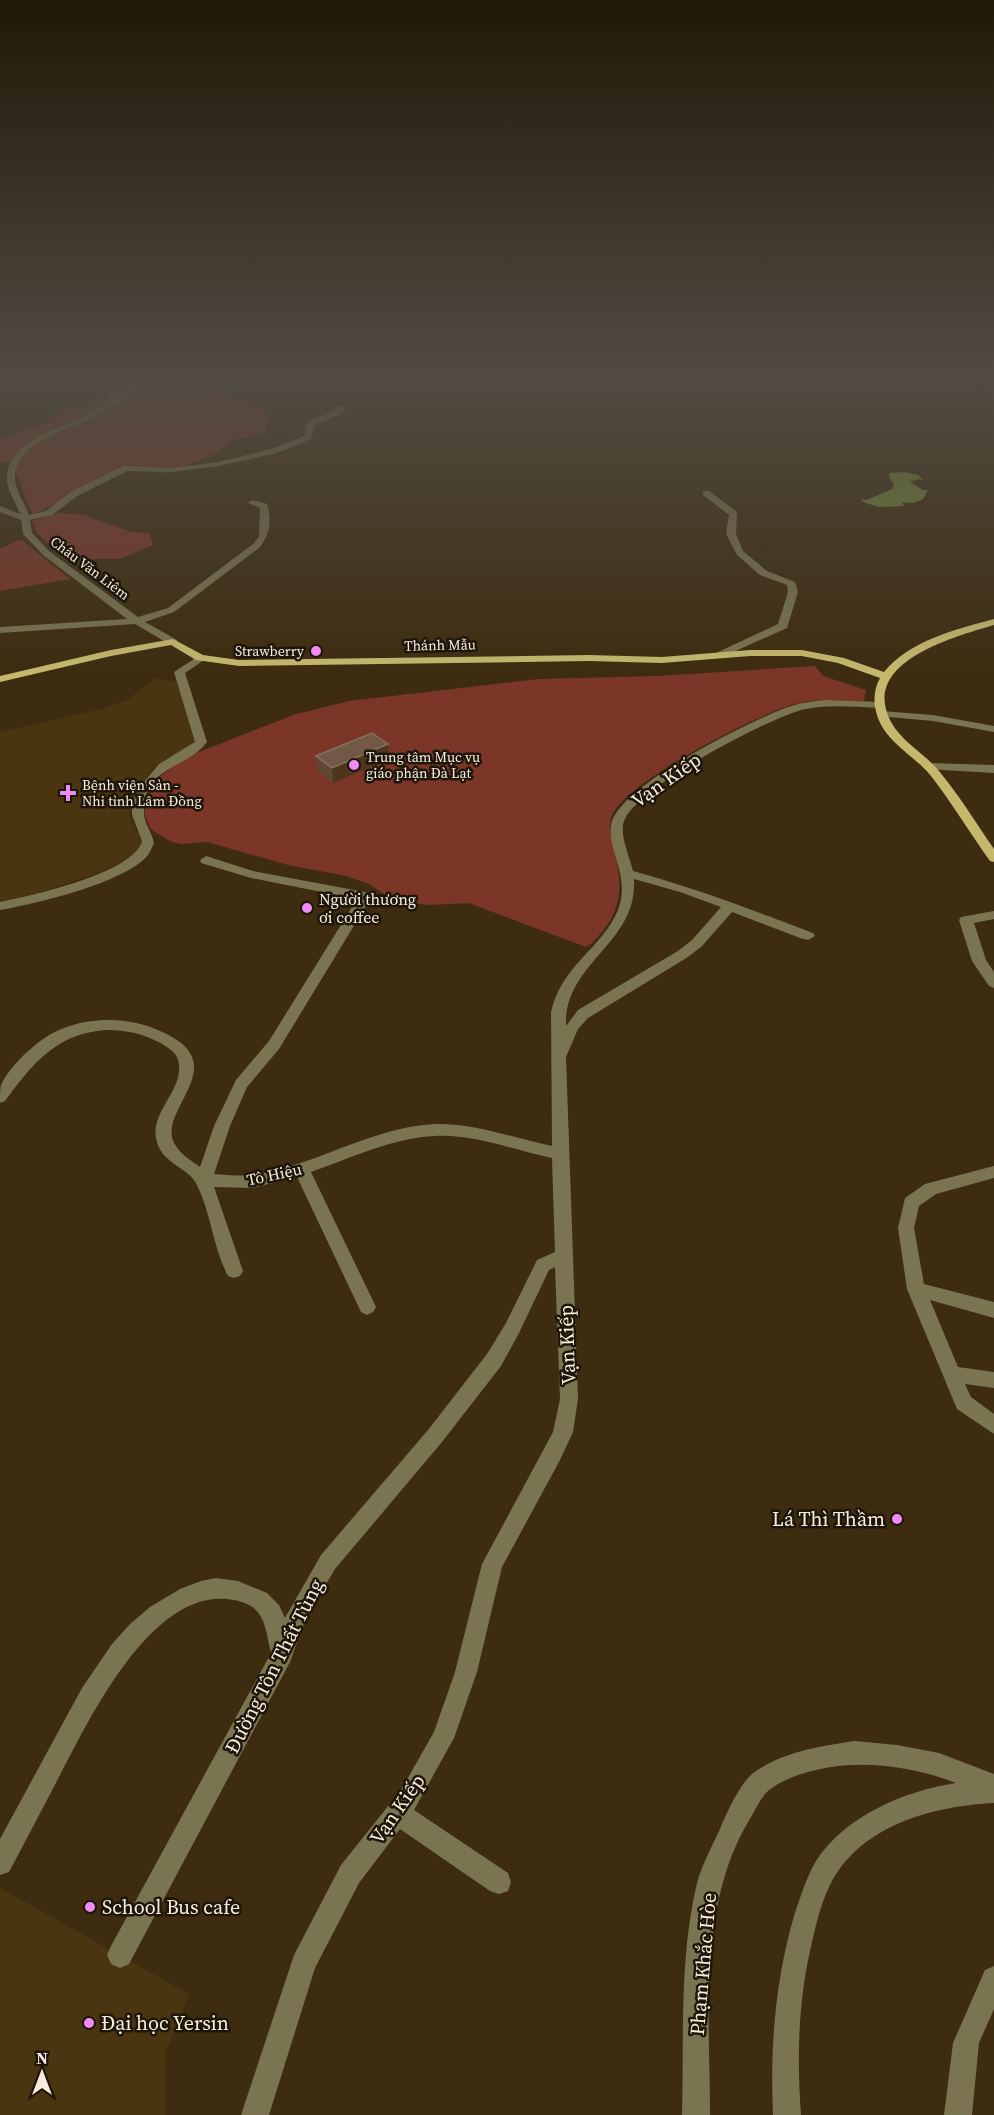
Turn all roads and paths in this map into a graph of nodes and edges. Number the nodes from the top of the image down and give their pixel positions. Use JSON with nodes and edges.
{"nodes":[{"id":1,"x":11,"y":475,"type":"edge"},
{"id":2,"x":113,"y":475,"type":"edge"},
{"id":3,"x":706,"y":493,"type":"dead end"},
{"id":4,"x":252,"y":503,"type":"dead end"},
{"id":5,"x":0,"y":509,"type":"edge"},
{"id":6,"x":25,"y":519,"type":"junction"},
{"id":7,"x":137,"y":621,"type":"junction"},
{"id":8,"x":994,"y":622,"type":"edge"},
{"id":9,"x":0,"y":630,"type":"edge"},
{"id":10,"x":173,"y":642,"type":"junction"},
{"id":11,"x":720,"y":655,"type":"junction"},
{"id":12,"x":200,"y":658,"type":"junction"},
{"id":13,"x":885,"y":676,"type":"junction"},
{"id":14,"x":0,"y":679,"type":"edge"},
{"id":15,"x":881,"y":710,"type":"junction"},
{"id":16,"x":994,"y":729,"type":"edge"},
{"id":17,"x":929,"y":767,"type":"junction"},
{"id":18,"x":994,"y":769,"type":"edge"},
{"id":19,"x":994,"y":858,"type":"edge"},
{"id":20,"x":206,"y":860,"type":"dead end"},
{"id":21,"x":627,"y":873,"type":"junction"},
{"id":22,"x":730,"y":905,"type":"junction"},
{"id":23,"x":0,"y":906,"type":"edge"},
{"id":24,"x":994,"y":915,"type":"edge"},
{"id":25,"x":808,"y":936,"type":"dead end"},
{"id":26,"x":994,"y":983,"type":"edge"},
{"id":27,"x":559,"y":1058,"type":"junction"},
{"id":28,"x":0,"y":1097,"type":"edge"},
{"id":29,"x":560,"y":1154,"type":"junction"},
{"id":30,"x":302,"y":1170,"type":"junction"},
{"id":31,"x":994,"y":1172,"type":"edge"},
{"id":32,"x":204,"y":1180,"type":"junction"},
{"id":33,"x":564,"y":1256,"type":"junction"},
{"id":34,"x":234,"y":1271,"type":"dead end"},
{"id":35,"x":916,"y":1289,"type":"junction"},
{"id":36,"x":367,"y":1307,"type":"dead end"},
{"id":37,"x":994,"y":1310,"type":"edge"},
{"id":38,"x":952,"y":1374,"type":"junction"},
{"id":39,"x":994,"y":1380,"type":"edge"},
{"id":40,"x":994,"y":1425,"type":"edge"},
{"id":41,"x":282,"y":1654,"type":"junction"},
{"id":42,"x":994,"y":1786,"type":"edge"},
{"id":43,"x":994,"y":1791,"type":"edge"},
{"id":44,"x":397,"y":1813,"type":"junction"},
{"id":45,"x":0,"y":1863,"type":"edge"},
{"id":46,"x":499,"y":1882,"type":"dead end"},
{"id":47,"x":120,"y":1955,"type":"dead end"},
{"id":48,"x":994,"y":1979,"type":"edge"},
{"id":49,"x":255,"y":2115,"type":"edge"},
{"id":50,"x":696,"y":2115,"type":"edge"},
{"id":51,"x":787,"y":2115,"type":"edge"},
{"id":52,"x":958,"y":2115,"type":"edge"}],
"edges":[{"from":1,"to":6,"type":"street","name":"Châu Văn Liêm"},
{"from":2,"to":6,"type":"street"},
{"from":3,"to":11,"type":"street"},
{"from":4,"to":7,"type":"street"},
{"from":5,"to":6,"type":"street"},
{"from":6,"to":7,"type":"street","name":"Châu Văn Liêm"},
{"from":7,"to":9,"type":"street"},
{"from":7,"to":10,"type":"street","name":"Châu Văn Liêm"},
{"from":8,"to":13,"type":"main road"},
{"from":10,"to":12,"type":"main road","name":"Thánh Mẫu"},
{"from":10,"to":14,"type":"main road"},
{"from":11,"to":12,"type":"main road","name":"Thánh Mẫu"},
{"from":11,"to":13,"type":"main road","name":"Thánh Mẫu"},
{"from":12,"to":23,"type":"street"},
{"from":13,"to":15,"type":"main road"},
{"from":15,"to":16,"type":"street"},
{"from":15,"to":17,"type":"main road"},
{"from":15,"to":21,"type":"street","name":"Vạn Kiếp"},
{"from":17,"to":18,"type":"street"},
{"from":17,"to":19,"type":"main road"},
{"from":20,"to":32,"type":"street"},
{"from":21,"to":22,"type":"street"},
{"from":21,"to":27,"type":"street","name":"Vạn Kiếp"},
{"from":22,"to":25,"type":"street"},
{"from":22,"to":27,"type":"street"},
{"from":24,"to":26,"type":"street"},
{"from":27,"to":29,"type":"street","name":"Vạn Kiếp"},
{"from":28,"to":32,"type":"street"},
{"from":29,"to":30,"type":"street","name":"Tô Hiệu"},
{"from":29,"to":33,"type":"street","name":"Vạn Kiếp"},
{"from":30,"to":32,"type":"street","name":"Tô Hiệu"},
{"from":30,"to":36,"type":"street"},
{"from":31,"to":35,"type":"street"},
{"from":32,"to":34,"type":"street"},
{"from":33,"to":41,"type":"street","name":"Đường Tôn Thất Tùng"},
{"from":33,"to":44,"type":"street","name":"Vạn Kiếp"},
{"from":35,"to":37,"type":"street"},
{"from":35,"to":38,"type":"street"},
{"from":38,"to":39,"type":"street"},
{"from":38,"to":40,"type":"street"},
{"from":41,"to":45,"type":"street"},
{"from":41,"to":47,"type":"street","name":"Đường Tôn Thất Tùng"},
{"from":42,"to":50,"type":"street","name":"Phạm Khắc Hòe"},
{"from":43,"to":51,"type":"street"},
{"from":44,"to":46,"type":"street"},
{"from":44,"to":49,"type":"street","name":"Vạn Kiếp"},
{"from":48,"to":52,"type":"street"}]}
